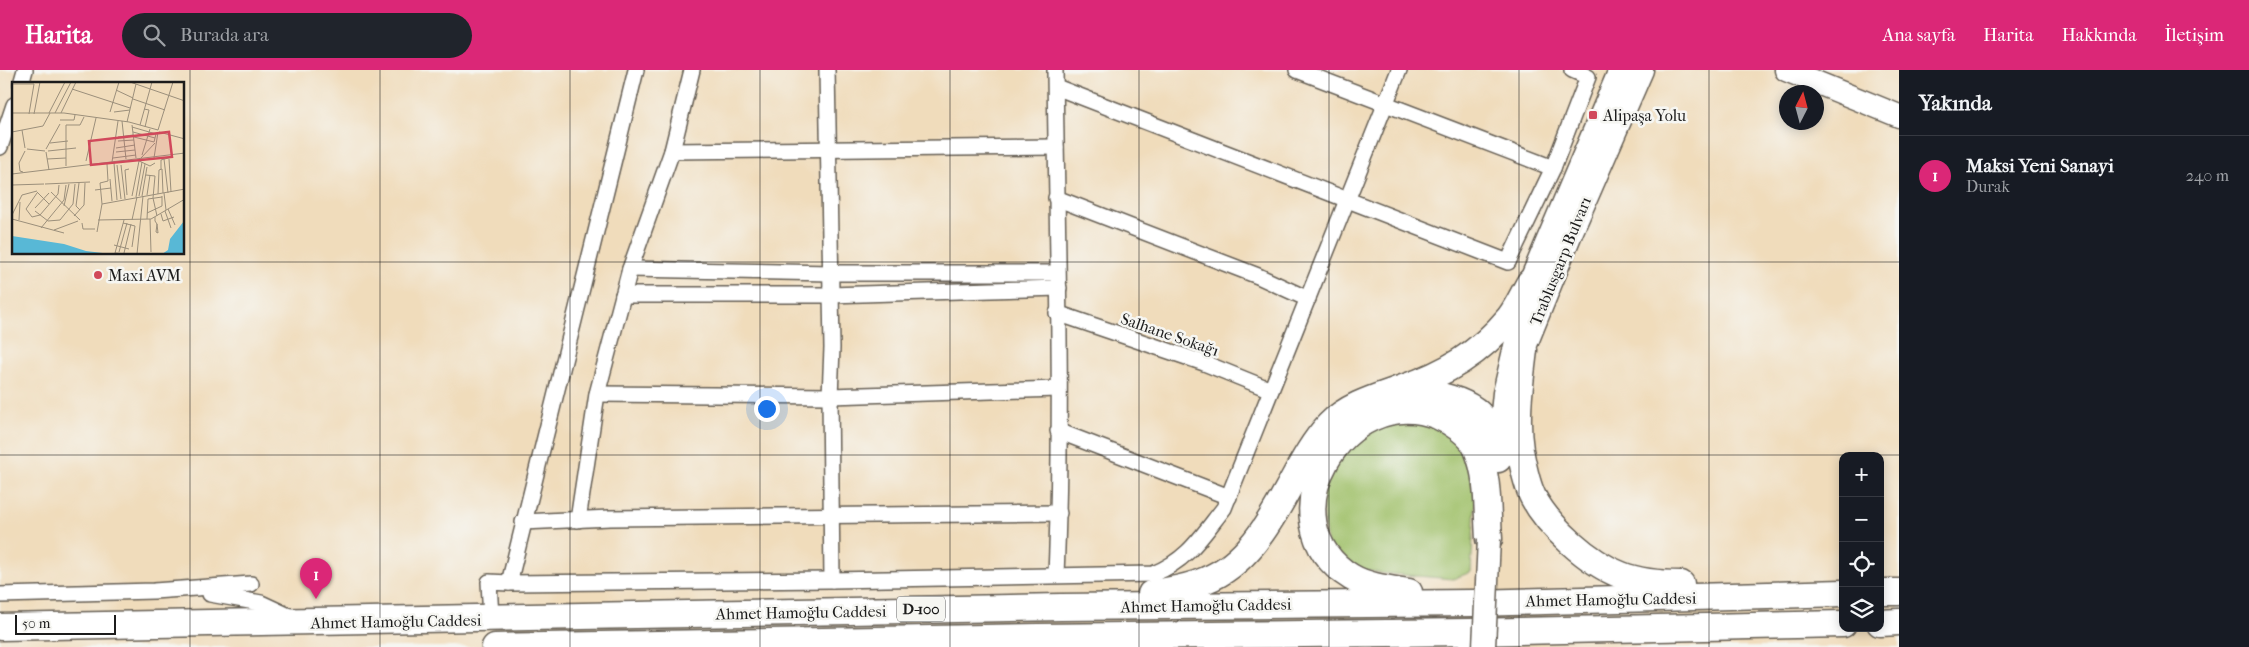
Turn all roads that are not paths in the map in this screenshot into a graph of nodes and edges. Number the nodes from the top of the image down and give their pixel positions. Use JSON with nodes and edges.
{"nodes":[{"id":1,"x":636,"y":70,"type":"edge"},
{"id":2,"x":692,"y":70,"type":"edge"},
{"id":3,"x":827,"y":70,"type":"edge"},
{"id":4,"x":1055,"y":70,"type":"edge"},
{"id":5,"x":1297,"y":70,"type":"edge"},
{"id":6,"x":1399,"y":70,"type":"edge"},
{"id":7,"x":1572,"y":70,"type":"edge"},
{"id":8,"x":1620,"y":70,"type":"edge"},
{"id":9,"x":1642,"y":70,"type":"edge"},
{"id":10,"x":1786,"y":70,"type":"edge"},
{"id":11,"x":1056,"y":87,"type":"junction"},
{"id":12,"x":1385,"y":104,"type":"junction"},
{"id":13,"x":12,"y":111,"type":"edge"},
{"id":14,"x":1899,"y":116,"type":"edge"},
{"id":15,"x":0,"y":146,"type":"edge"},
{"id":16,"x":1056,"y":147,"type":"junction"},
{"id":17,"x":828,"y":150,"type":"junction"},
{"id":18,"x":672,"y":151,"type":"junction"},
{"id":19,"x":1553,"y":168,"type":"junction"},
{"id":20,"x":1056,"y":198,"type":"junction"},
{"id":21,"x":1347,"y":200,"type":"junction"},
{"id":22,"x":630,"y":269,"type":"junction"},
{"id":23,"x":830,"y":273,"type":"junction"},
{"id":24,"x":1058,"y":280,"type":"junction"},
{"id":25,"x":1530,"y":282,"type":"junction"},
{"id":26,"x":623,"y":295,"type":"junction"},
{"id":27,"x":830,"y":295,"type":"junction"},
{"id":28,"x":1308,"y":299,"type":"junction"},
{"id":29,"x":1057,"y":313,"type":"junction"},
{"id":30,"x":1524,"y":350,"type":"junction"},
{"id":31,"x":1058,"y":389,"type":"junction"},
{"id":32,"x":1271,"y":390,"type":"junction"},
{"id":33,"x":597,"y":394,"type":"junction"},
{"id":34,"x":830,"y":396,"type":"junction"},
{"id":35,"x":1377,"y":397,"type":"junction"},
{"id":36,"x":1058,"y":431,"type":"junction"},
{"id":37,"x":1498,"y":459,"type":"junction"},
{"id":38,"x":1229,"y":497,"type":"junction"},
{"id":39,"x":1059,"y":512,"type":"junction"},
{"id":40,"x":830,"y":516,"type":"junction"},
{"id":41,"x":578,"y":520,"type":"junction"},
{"id":42,"x":523,"y":522,"type":"junction"},
{"id":43,"x":1490,"y":539,"type":"junction"},
{"id":44,"x":1056,"y":575,"type":"junction"},
{"id":45,"x":832,"y":580,"type":"junction"},
{"id":46,"x":509,"y":583,"type":"junction"},
{"id":47,"x":251,"y":584,"type":"dead end"},
{"id":48,"x":154,"y":591,"type":"junction"},
{"id":49,"x":1884,"y":592,"type":"edge"},
{"id":50,"x":1899,"y":592,"type":"edge"},
{"id":51,"x":1839,"y":593,"type":"edge"},
{"id":52,"x":1809,"y":594,"type":"junction"},
{"id":53,"x":0,"y":595,"type":"edge"},
{"id":54,"x":1472,"y":603,"type":"junction"},
{"id":55,"x":1061,"y":606,"type":"junction"},
{"id":56,"x":491,"y":618,"type":"junction"},
{"id":57,"x":1884,"y":622,"type":"edge"},
{"id":58,"x":1899,"y":622,"type":"edge"},
{"id":59,"x":304,"y":623,"type":"junction"},
{"id":60,"x":1839,"y":624,"type":"edge"},
{"id":61,"x":1812,"y":625,"type":"junction"},
{"id":62,"x":0,"y":627,"type":"edge"},
{"id":63,"x":1038,"y":637,"type":"junction"},
{"id":64,"x":1476,"y":640,"type":"edge"},
{"id":65,"x":810,"y":644,"type":"edge"},
{"id":66,"x":736,"y":645,"type":"edge"},
{"id":67,"x":495,"y":647,"type":"edge"},
{"id":68,"x":510,"y":647,"type":"edge"},
{"id":69,"x":1142,"y":647,"type":"edge"},
{"id":70,"x":1335,"y":647,"type":"edge"},
{"id":71,"x":1654,"y":647,"type":"edge"}],
"edges":[{"from":1,"to":42,"type":"street"},
{"from":2,"to":18,"type":"street"},
{"from":3,"to":17,"type":"street"},
{"from":4,"to":11,"type":"street"},
{"from":5,"to":12,"type":"street"},
{"from":6,"to":12,"type":"street"},
{"from":7,"to":19,"type":"street"},
{"from":8,"to":25,"type":"main road","name":"Trablusgarp Bulvarı"},
{"from":9,"to":30,"type":"main road","name":"Trablusgarp Bulvarı"},
{"from":10,"to":14,"type":"main road"},
{"from":11,"to":16,"type":"street"},
{"from":11,"to":21,"type":"street"},
{"from":12,"to":19,"type":"street"},
{"from":12,"to":21,"type":"street"},
{"from":13,"to":15,"type":"street"},
{"from":16,"to":17,"type":"street"},
{"from":16,"to":20,"type":"street"},
{"from":17,"to":18,"type":"street"},
{"from":17,"to":23,"type":"street"},
{"from":18,"to":22,"type":"street"},
{"from":19,"to":21,"type":"street"},
{"from":20,"to":24,"type":"street"},
{"from":20,"to":28,"type":"street"},
{"from":21,"to":28,"type":"street"},
{"from":22,"to":23,"type":"street"},
{"from":22,"to":26,"type":"street"},
{"from":23,"to":24,"type":"street"},
{"from":23,"to":27,"type":"street"},
{"from":24,"to":27,"type":"street"},
{"from":24,"to":29,"type":"street"},
{"from":25,"to":35,"type":"highway"},
{"from":25,"to":37,"type":"main road","name":"Trablusgarp Bulvarı"},
{"from":26,"to":27,"type":"street"},
{"from":26,"to":33,"type":"street"},
{"from":27,"to":34,"type":"street"},
{"from":28,"to":32,"type":"street"},
{"from":29,"to":31,"type":"street"},
{"from":29,"to":32,"type":"street","name":"Salhane Sokağı"},
{"from":30,"to":37,"type":"main road","name":"Trablusgarp Bulvarı"},
{"from":30,"to":52,"type":"highway"},
{"from":31,"to":34,"type":"street"},
{"from":31,"to":36,"type":"street"},
{"from":32,"to":38,"type":"street"},
{"from":33,"to":34,"type":"street"},
{"from":33,"to":41,"type":"street"},
{"from":34,"to":40,"type":"street"},
{"from":35,"to":37,"type":"highway"},
{"from":35,"to":55,"type":"highway"},
{"from":36,"to":38,"type":"street"},
{"from":36,"to":39,"type":"street"},
{"from":37,"to":43,"type":"main road","name":"Trablusgarp Bulvarı"},
{"from":38,"to":44,"type":"street"},
{"from":39,"to":40,"type":"street"},
{"from":39,"to":44,"type":"street"},
{"from":40,"to":41,"type":"street"},
{"from":40,"to":45,"type":"street"},
{"from":41,"to":42,"type":"street"},
{"from":42,"to":46,"type":"street"},
{"from":43,"to":54,"type":"highway"},
{"from":43,"to":64,"type":"main road","name":"Trablusgarp Bulvarı","bridge":true},
{"from":44,"to":45,"type":"street"},
{"from":45,"to":46,"type":"street"},
{"from":46,"to":56,"type":"street"},
{"from":47,"to":48,"type":"street"},
{"from":48,"to":53,"type":"street"},
{"from":48,"to":59,"type":"street"},
{"from":49,"to":50,"type":"highway"},
{"from":51,"to":52,"type":"highway","name":"Ahmet Hamoğlu Caddesi","number":"D-100"},
{"from":52,"to":54,"type":"highway","name":"Ahmet Hamoğlu Caddesi","number":"D-100"},
{"from":54,"to":55,"type":"highway","name":"Ahmet Hamoğlu Caddesi","number":"D-100"},
{"from":55,"to":56,"type":"highway","name":"Ahmet Hamoğlu Caddesi","number":"D-100"},
{"from":56,"to":59,"type":"highway","name":"Ahmet Hamoğlu Caddesi","number":"D-100"},
{"from":57,"to":58,"type":"highway"},
{"from":59,"to":62,"type":"highway","name":"Ahmet Hamoğlu Caddesi","number":"D-100"},
{"from":60,"to":61,"type":"highway","name":"Ahmet Hamoğlu Caddesi","number":"D-100"},
{"from":61,"to":64,"type":"highway","name":"Ahmet Hamoğlu Caddesi","number":"D-100"},
{"from":61,"to":71,"type":"highway"},
{"from":63,"to":64,"type":"highway","name":"Ahmet Hamoğlu Caddesi","number":"D-100"},
{"from":63,"to":65,"type":"highway","name":"Ahmet Hamoğlu Caddesi","number":"D-100"},
{"from":63,"to":69,"type":"highway"},
{"from":64,"to":70,"type":"highway"},
{"from":65,"to":66,"type":"highway","name":"Ahmet Hamoğlu Caddesi","number":"D-100"},
{"from":66,"to":68,"type":"highway","name":"Ahmet Hamoğlu Caddesi","number":"D-100"},
{"from":67,"to":68,"type":"highway","name":"Ahmet Hamoğlu Caddesi","number":"D-100"}]}
